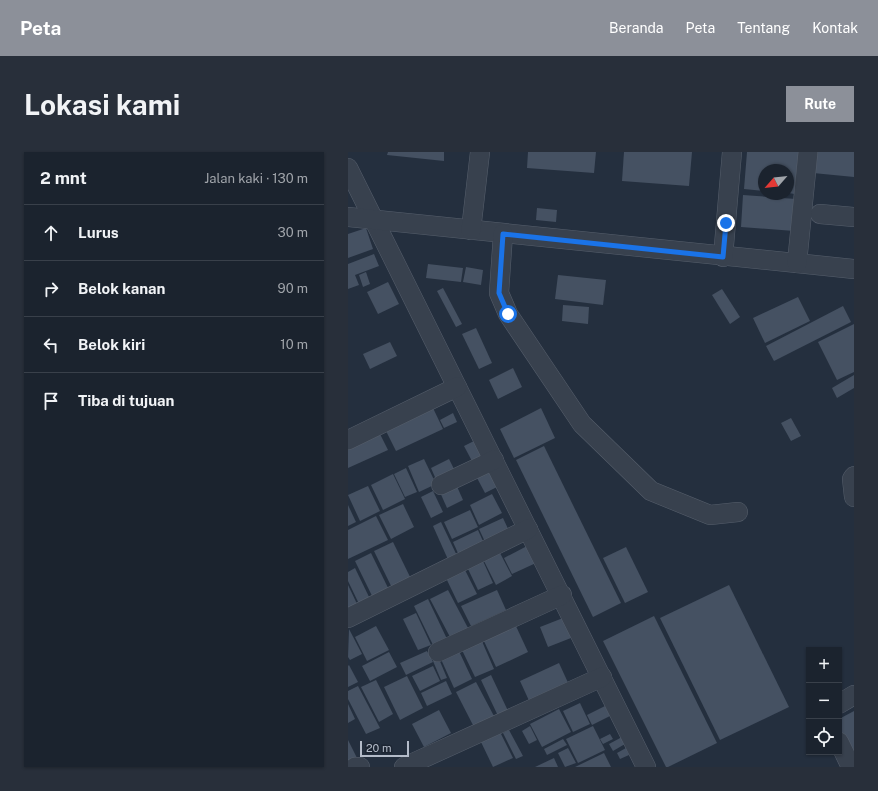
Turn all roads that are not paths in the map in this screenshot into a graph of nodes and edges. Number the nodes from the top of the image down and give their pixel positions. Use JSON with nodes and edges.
{"nodes":[{"id":1,"x":480,"y":152,"type":"edge"},
{"id":2,"x":732,"y":152,"type":"edge"},
{"id":3,"x":808,"y":152,"type":"edge"},
{"id":4,"x":348,"y":168,"type":"edge"},
{"id":5,"x":820,"y":214,"type":"dead end"},
{"id":6,"x":348,"y":217,"type":"edge"},
{"id":7,"x":854,"y":217,"type":"edge"},
{"id":8,"x":389,"y":221,"type":"junction"},
{"id":9,"x":471,"y":230,"type":"junction"},
{"id":10,"x":503,"y":234,"type":"junction"},
{"id":11,"x":723,"y":257,"type":"junction"},
{"id":12,"x":797,"y":263,"type":"junction"},
{"id":13,"x":854,"y":268,"type":"edge"},
{"id":14,"x":457,"y":387,"type":"junction"},
{"id":15,"x":348,"y":440,"type":"edge"},
{"id":16,"x":494,"y":460,"type":"junction"},
{"id":17,"x":854,"y":476,"type":"edge"},
{"id":18,"x":441,"y":485,"type":"dead end"},
{"id":19,"x":854,"y":497,"type":"edge"},
{"id":20,"x":738,"y":512,"type":"dead end"},
{"id":21,"x":528,"y":529,"type":"junction"},
{"id":22,"x":562,"y":595,"type":"junction"},
{"id":23,"x":348,"y":618,"type":"edge"},
{"id":24,"x":438,"y":652,"type":"dead end"},
{"id":25,"x":602,"y":677,"type":"junction"},
{"id":26,"x":854,"y":695,"type":"edge"},
{"id":27,"x":842,"y":702,"type":"edge"},
{"id":28,"x":842,"y":748,"type":"edge"},
{"id":29,"x":355,"y":767,"type":"edge"},
{"id":30,"x":360,"y":767,"type":"edge"},
{"id":31,"x":404,"y":767,"type":"edge"},
{"id":32,"x":646,"y":767,"type":"edge"},
{"id":33,"x":851,"y":767,"type":"edge"}],
"edges":[{"from":1,"to":9,"type":"street"},
{"from":2,"to":11,"type":"street"},
{"from":3,"to":12,"type":"street"},
{"from":4,"to":8,"type":"street"},
{"from":5,"to":7,"type":"street"},
{"from":6,"to":8,"type":"street"},
{"from":8,"to":9,"type":"street"},
{"from":8,"to":14,"type":"street"},
{"from":9,"to":10,"type":"street"},
{"from":10,"to":11,"type":"street"},
{"from":10,"to":20,"type":"street"},
{"from":11,"to":12,"type":"street"},
{"from":12,"to":13,"type":"street"},
{"from":14,"to":15,"type":"street"},
{"from":14,"to":16,"type":"street"},
{"from":16,"to":18,"type":"street"},
{"from":16,"to":21,"type":"street"},
{"from":17,"to":19,"type":"street"},
{"from":21,"to":22,"type":"street"},
{"from":21,"to":23,"type":"street"},
{"from":22,"to":24,"type":"street"},
{"from":22,"to":25,"type":"street"},
{"from":25,"to":31,"type":"street"},
{"from":25,"to":32,"type":"street"},
{"from":26,"to":27,"type":"street"},
{"from":28,"to":33,"type":"street"},
{"from":29,"to":30,"type":"street"}]}
